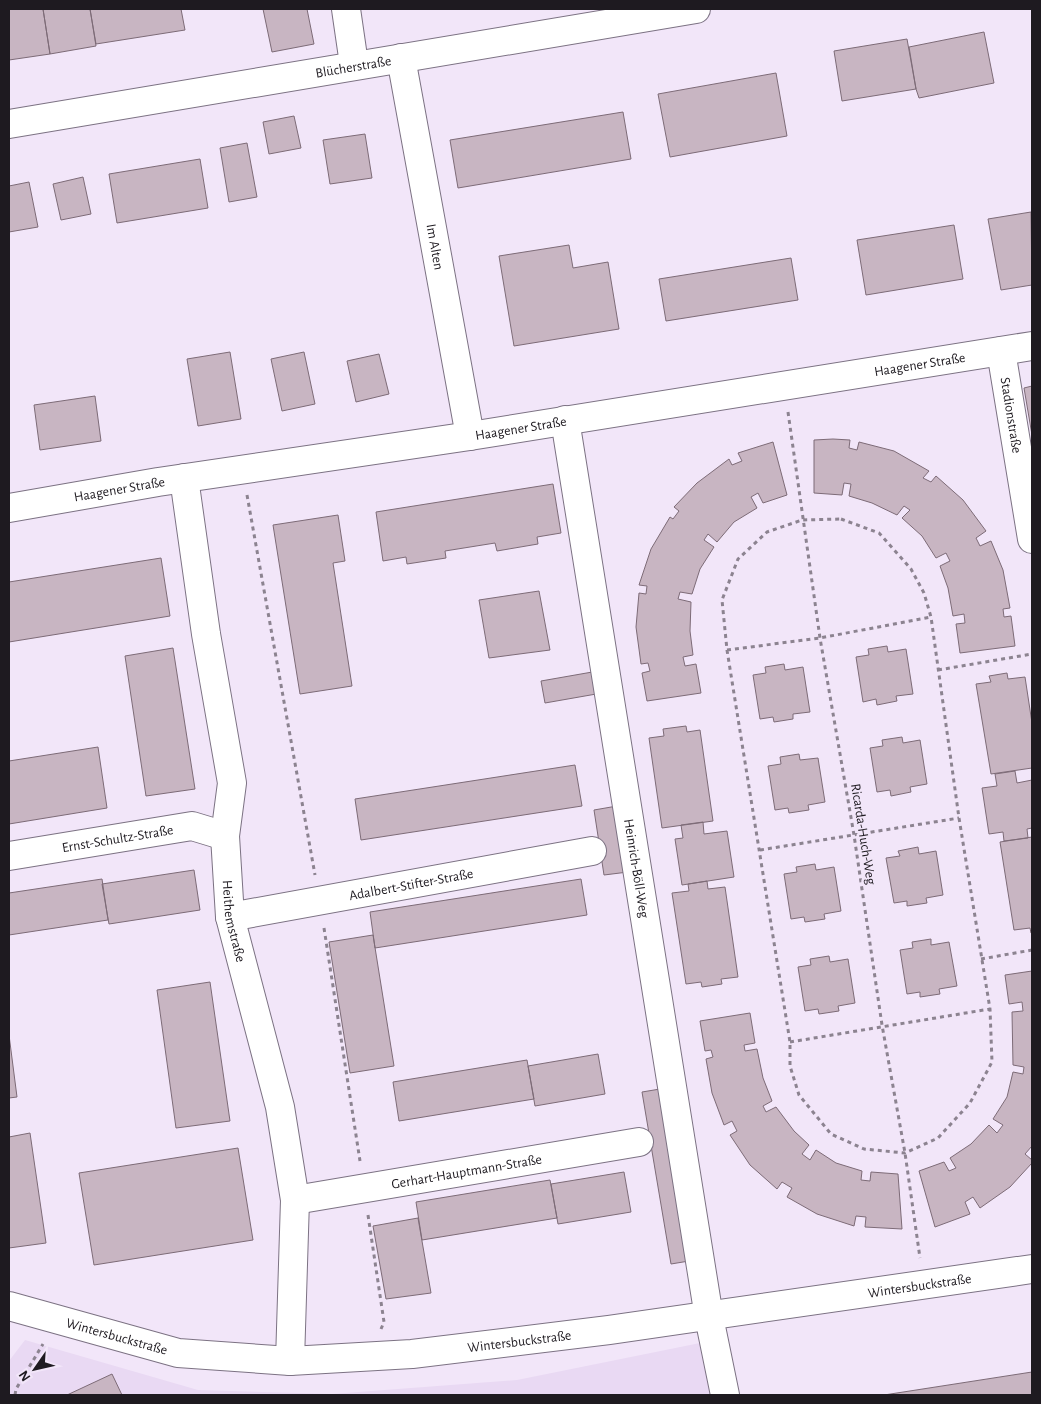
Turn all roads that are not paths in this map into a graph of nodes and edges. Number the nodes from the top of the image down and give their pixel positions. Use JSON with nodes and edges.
{"nodes":[{"id":1,"x":346,"y":9,"type":"edge"},
{"id":2,"x":696,"y":9,"type":"edge"},
{"id":3,"x":401,"y":58,"type":"junction"},
{"id":4,"x":354,"y":64,"type":"junction"},
{"id":5,"x":9,"y":124,"type":"edge"},
{"id":6,"x":1032,"y":346,"type":"edge"},
{"id":7,"x":1000,"y":351,"type":"junction"},
{"id":8,"x":565,"y":420,"type":"junction"},
{"id":9,"x":470,"y":436,"type":"junction"},
{"id":10,"x":184,"y":478,"type":"junction"},
{"id":11,"x":9,"y":508,"type":"edge"},
{"id":12,"x":1032,"y":539,"type":"edge"},
{"id":13,"x":224,"y":836,"type":"junction"},
{"id":14,"x":592,"y":851,"type":"dead end"},
{"id":15,"x":9,"y":856,"type":"edge"},
{"id":16,"x":230,"y":917,"type":"junction"},
{"id":17,"x":639,"y":1142,"type":"dead end"},
{"id":18,"x":295,"y":1200,"type":"junction"},
{"id":19,"x":1032,"y":1269,"type":"edge"},
{"id":20,"x":9,"y":1306,"type":"edge"},
{"id":21,"x":709,"y":1317,"type":"junction"},
{"id":22,"x":290,"y":1361,"type":"junction"},
{"id":23,"x":725,"y":1395,"type":"edge"}],
"edges":[{"from":1,"to":4,"type":"street"},
{"from":2,"to":3,"type":"street","name":"Blücherstraße"},
{"from":3,"to":4,"type":"street","name":"Blücherstraße"},
{"from":3,"to":9,"type":"street","name":"Im Alten"},
{"from":4,"to":5,"type":"street","name":"Blücherstraße"},
{"from":6,"to":7,"type":"street","name":"Haagener Straße"},
{"from":7,"to":8,"type":"street","name":"Haagener Straße"},
{"from":7,"to":12,"type":"street","name":"Stadionstraße"},
{"from":8,"to":9,"type":"street","name":"Haagener Straße"},
{"from":8,"to":21,"type":"street","name":"Heinrich-Böll-Weg"},
{"from":9,"to":10,"type":"street","name":"Haagener Straße"},
{"from":10,"to":11,"type":"street","name":"Haagener Straße"},
{"from":10,"to":13,"type":"street","name":"Heithemstraße"},
{"from":13,"to":15,"type":"street","name":"Ernst-Schultz-Straße"},
{"from":13,"to":16,"type":"street","name":"Heithemstraße"},
{"from":14,"to":16,"type":"street","name":"Adalbert-Stifter-Straße"},
{"from":16,"to":18,"type":"street","name":"Heithemstraße"},
{"from":17,"to":18,"type":"street","name":"Gerhart-Hauptmann-Straße"},
{"from":18,"to":22,"type":"street","name":"Heithemstraße"},
{"from":19,"to":21,"type":"street","name":"Wintersbuckstraße"},
{"from":20,"to":22,"type":"street","name":"Wintersbuckstraße"},
{"from":21,"to":22,"type":"street","name":"Wintersbuckstraße"},
{"from":21,"to":23,"type":"street","name":"Heinrich-Böll-Weg"}]}
